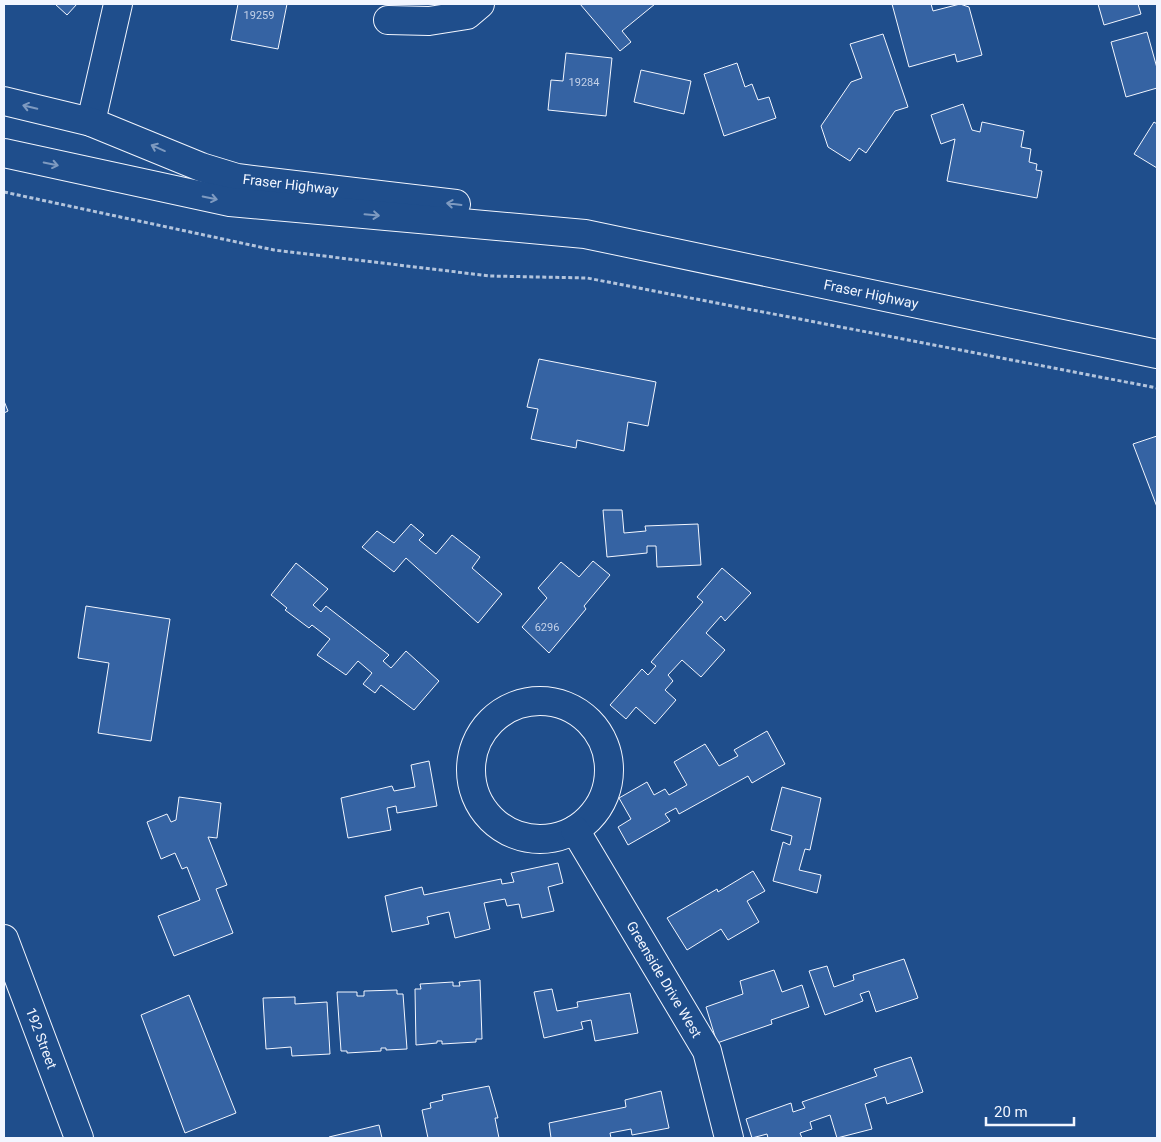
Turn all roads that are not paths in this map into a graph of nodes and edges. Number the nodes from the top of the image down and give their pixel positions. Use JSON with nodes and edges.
{"nodes":[{"id":1,"x":118,"y":4,"type":"edge"},
{"id":2,"x":480,"y":4,"type":"edge"},
{"id":3,"x":388,"y":20,"type":"dead end"},
{"id":4,"x":4,"y":101,"type":"edge"},
{"id":5,"x":91,"y":122,"type":"junction"},
{"id":6,"x":4,"y":153,"type":"edge"},
{"id":7,"x":585,"y":234,"type":"junction"},
{"id":8,"x":1157,"y":354,"type":"edge"},
{"id":9,"x":575,"y":830,"type":"junction"},
{"id":10,"x":4,"y":939,"type":"edge"},
{"id":11,"x":79,"y":1138,"type":"edge"},
{"id":12,"x":729,"y":1138,"type":"edge"}],
"edges":[{"from":1,"to":5,"type":"main road"},
{"from":2,"to":3,"type":"main road"},
{"from":5,"to":4,"type":"main road","name":"Fraser Highway","one_way":true},
{"from":7,"to":5,"type":"main road","name":"Fraser Highway","one_way":true},
{"from":6,"to":7,"type":"main road","name":"Fraser Highway","one_way":true},
{"from":7,"to":8,"type":"main road","name":"Fraser Highway"},
{"from":9,"to":9,"type":"main road"},
{"from":9,"to":12,"type":"main road","name":"Greenside Drive West"},
{"from":10,"to":11,"type":"main road","name":"192 Street"}]}
